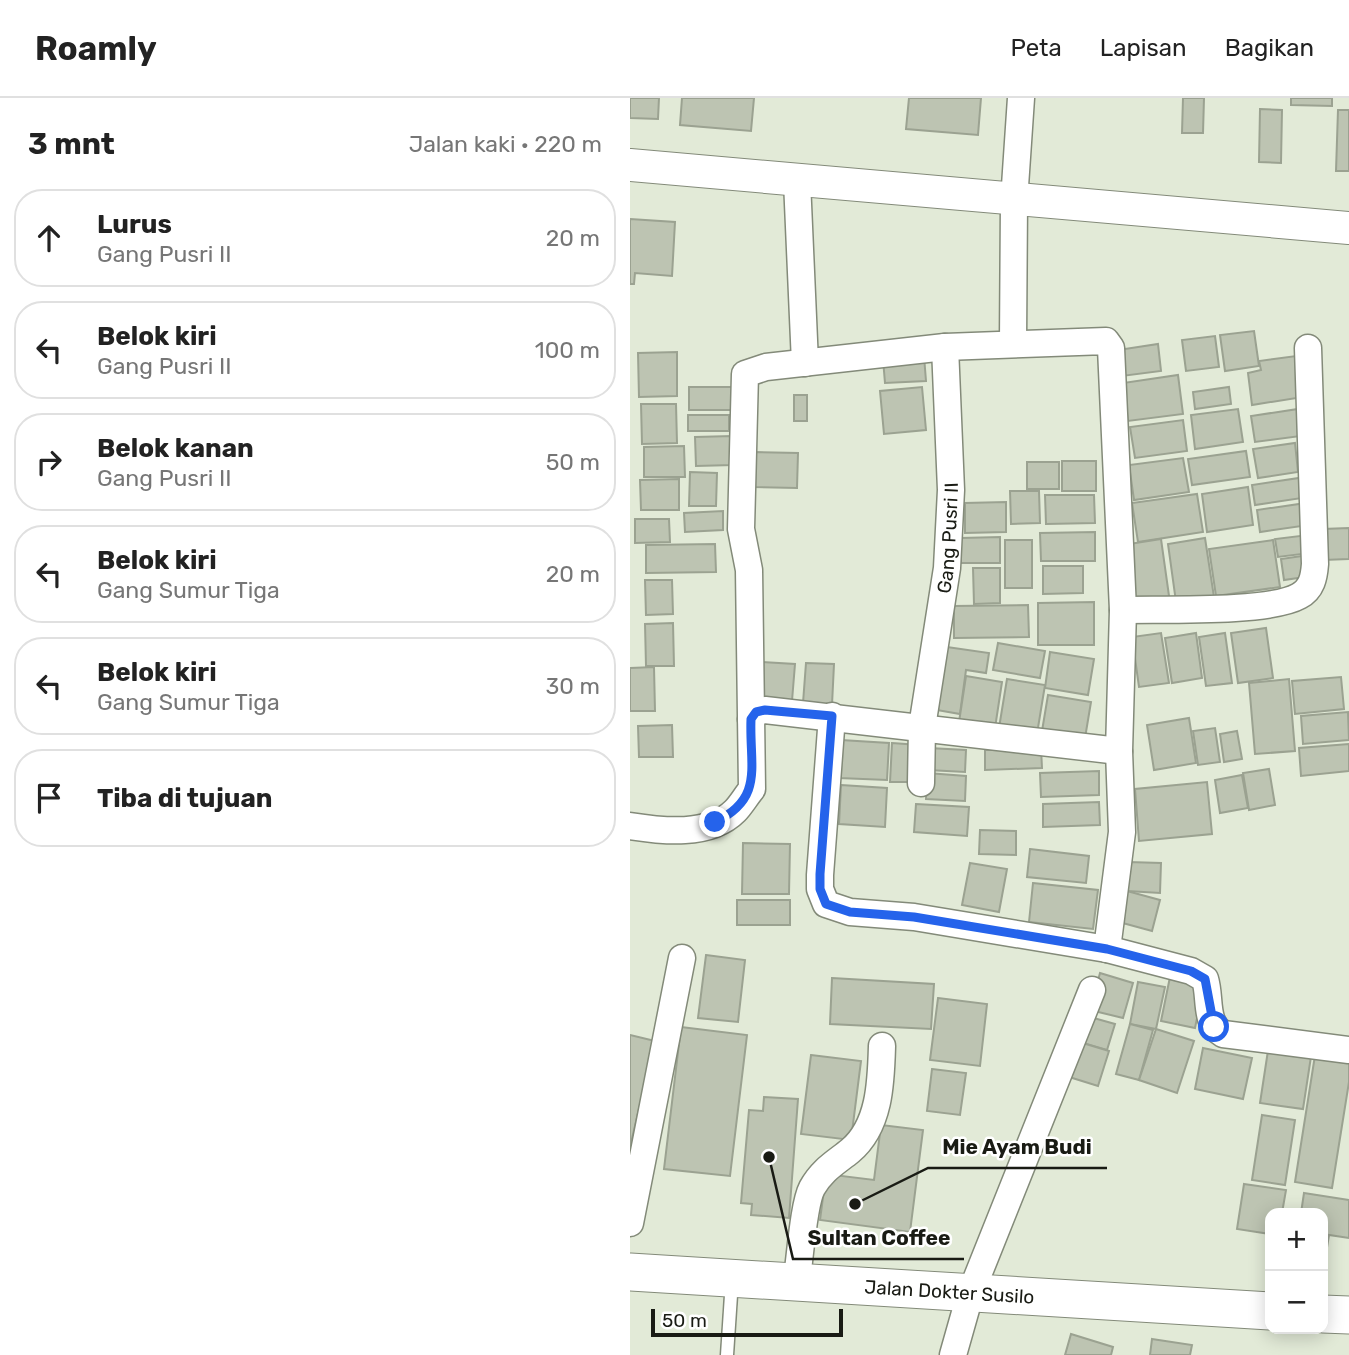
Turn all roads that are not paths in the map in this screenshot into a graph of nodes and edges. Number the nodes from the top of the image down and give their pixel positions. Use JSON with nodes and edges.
{"nodes":[{"id":1,"x":1021,"y":98,"type":"edge"},
{"id":2,"x":630,"y":165,"type":"edge"},
{"id":3,"x":797,"y":181,"type":"junction"},
{"id":4,"x":1014,"y":201,"type":"junction"},
{"id":5,"x":1349,"y":228,"type":"edge"},
{"id":6,"x":1013,"y":342,"type":"junction"},
{"id":7,"x":945,"y":347,"type":"junction"},
{"id":8,"x":1308,"y":348,"type":"dead end"},
{"id":9,"x":805,"y":363,"type":"junction"},
{"id":10,"x":1123,"y":610,"type":"junction"},
{"id":11,"x":832,"y":716,"type":"junction"},
{"id":12,"x":751,"y":719,"type":"junction"},
{"id":13,"x":922,"y":727,"type":"junction"},
{"id":14,"x":1119,"y":751,"type":"junction"},
{"id":15,"x":921,"y":783,"type":"dead end"},
{"id":16,"x":630,"y":826,"type":"edge"},
{"id":17,"x":1107,"y":949,"type":"junction"},
{"id":18,"x":682,"y":958,"type":"dead end"},
{"id":19,"x":1092,"y":990,"type":"dead end"},
{"id":20,"x":882,"y":1046,"type":"dead end"},
{"id":21,"x":1349,"y":1050,"type":"edge"},
{"id":22,"x":630,"y":1223,"type":"edge"},
{"id":23,"x":630,"y":1272,"type":"edge"},
{"id":24,"x":732,"y":1280,"type":"junction"},
{"id":25,"x":796,"y":1284,"type":"junction"},
{"id":26,"x":970,"y":1295,"type":"junction"},
{"id":27,"x":1265,"y":1311,"type":"edge"},
{"id":28,"x":1328,"y":1314,"type":"edge"},
{"id":29,"x":1349,"y":1315,"type":"edge"},
{"id":30,"x":727,"y":1355,"type":"edge"},
{"id":31,"x":953,"y":1355,"type":"edge"}],
"edges":[{"from":1,"to":4,"type":"street"},
{"from":2,"to":3,"type":"street"},
{"from":3,"to":4,"type":"street"},
{"from":3,"to":9,"type":"street"},
{"from":4,"to":5,"type":"street"},
{"from":4,"to":6,"type":"street"},
{"from":6,"to":7,"type":"street"},
{"from":6,"to":10,"type":"street"},
{"from":7,"to":9,"type":"street"},
{"from":7,"to":13,"type":"street","name":"Gang Pusri II"},
{"from":8,"to":10,"type":"street"},
{"from":9,"to":12,"type":"street"},
{"from":10,"to":14,"type":"street"},
{"from":11,"to":12,"type":"street"},
{"from":11,"to":13,"type":"street"},
{"from":11,"to":17,"type":"street"},
{"from":12,"to":16,"type":"street"},
{"from":13,"to":14,"type":"street"},
{"from":13,"to":15,"type":"street","name":"Gang Pusri II"},
{"from":14,"to":17,"type":"street"},
{"from":17,"to":21,"type":"street"},
{"from":18,"to":22,"type":"street"},
{"from":19,"to":26,"type":"street"},
{"from":20,"to":25,"type":"street"},
{"from":23,"to":24,"type":"main road","name":"Jalan Dokter Susilo"},
{"from":24,"to":25,"type":"main road","name":"Jalan Dokter Susilo"},
{"from":24,"to":30,"type":"lane"},
{"from":25,"to":26,"type":"main road","name":"Jalan Dokter Susilo"},
{"from":26,"to":27,"type":"main road","name":"Jalan Dokter Susilo"},
{"from":26,"to":31,"type":"street"},
{"from":28,"to":29,"type":"main road"}]}
